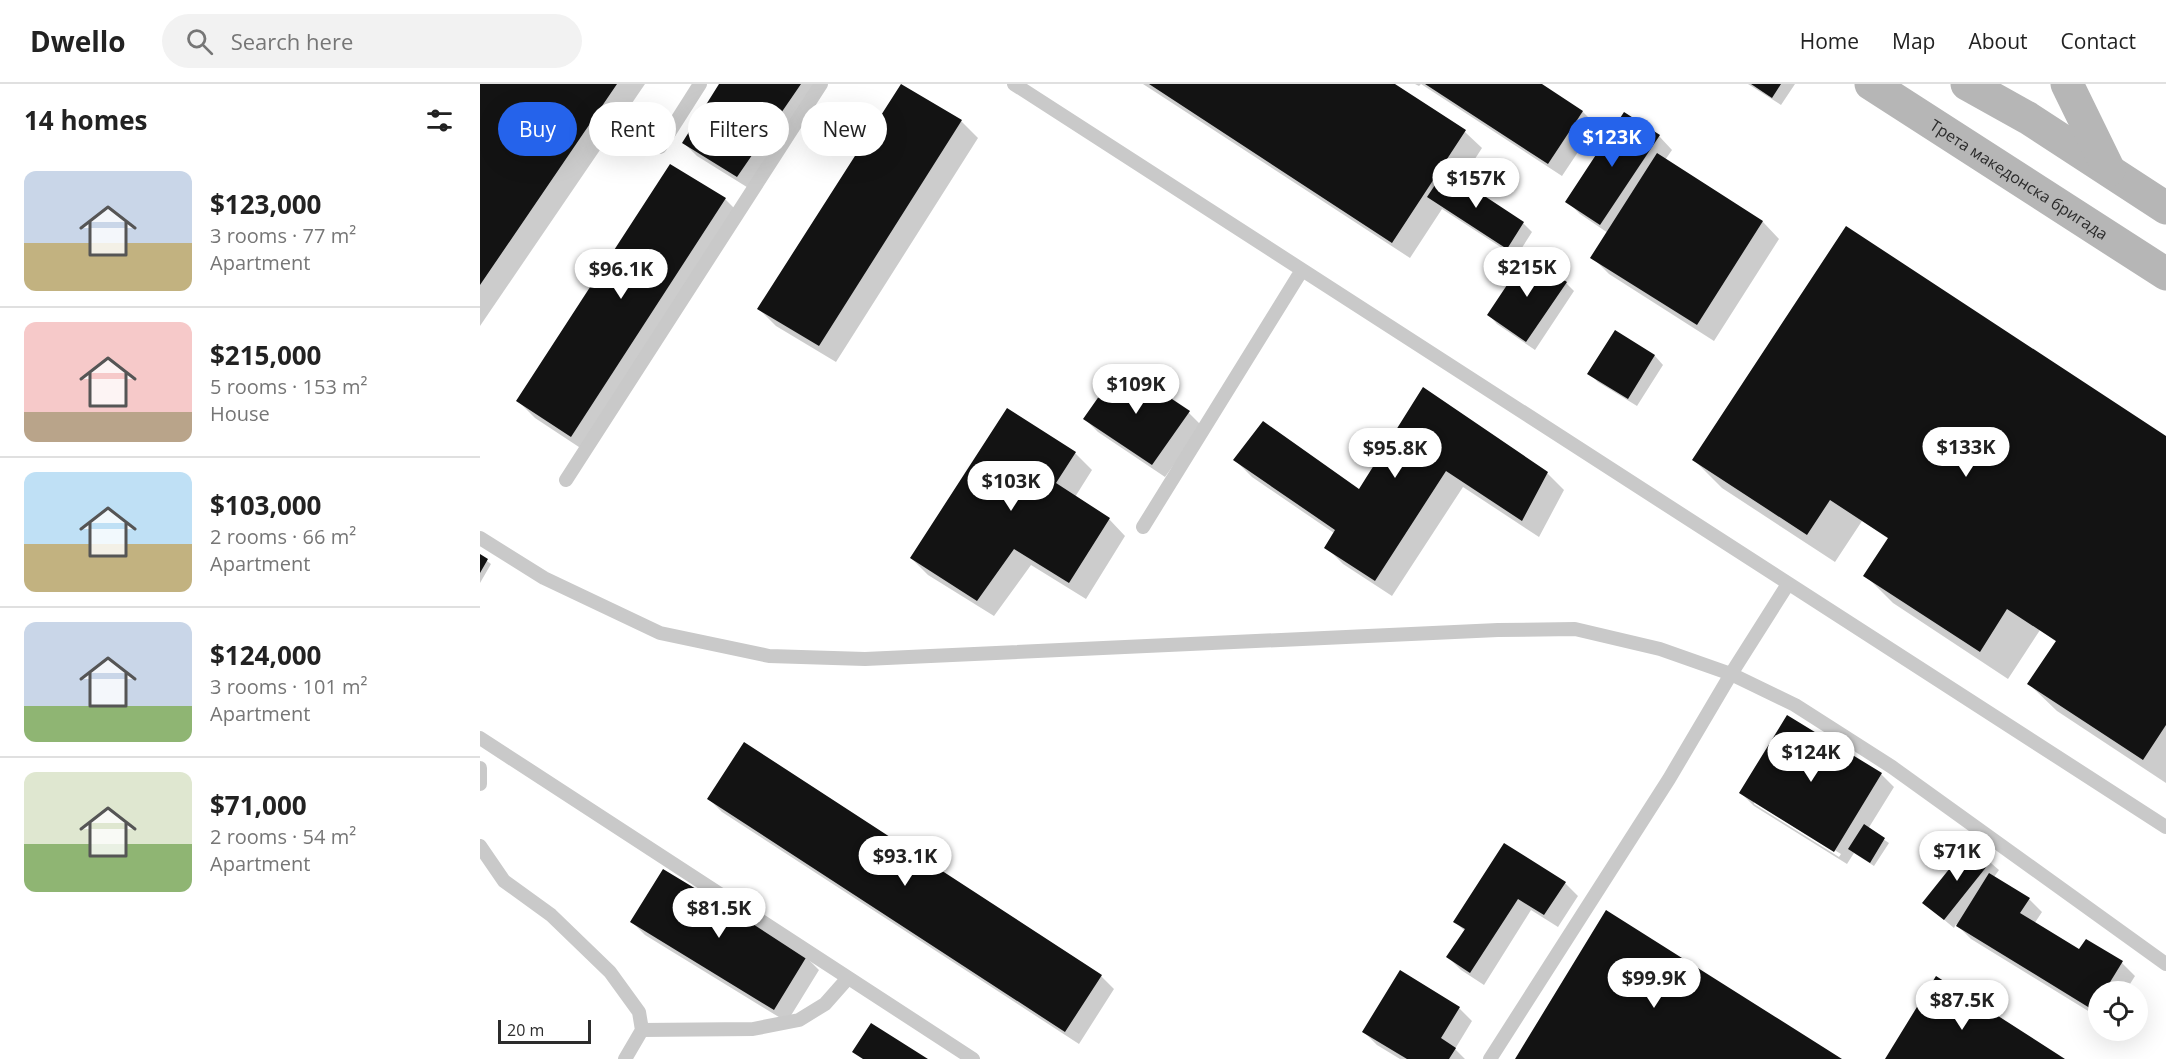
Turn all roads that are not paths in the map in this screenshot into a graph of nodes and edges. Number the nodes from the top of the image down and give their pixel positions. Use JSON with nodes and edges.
{"nodes":[{"id":1,"x":700,"y":84,"type":"edge"},
{"id":2,"x":820,"y":84,"type":"edge"},
{"id":3,"x":1014,"y":84,"type":"edge"},
{"id":4,"x":1871,"y":84,"type":"edge"},
{"id":5,"x":2067,"y":84,"type":"edge"},
{"id":6,"x":1976,"y":85,"type":"edge"},
{"id":7,"x":676,"y":122,"type":"edge"},
{"id":8,"x":1944,"y":132,"type":"junction"},
{"id":9,"x":2109,"y":170,"type":"junction"},
{"id":10,"x":2166,"y":208,"type":"edge"},
{"id":11,"x":1302,"y":270,"type":"junction"},
{"id":12,"x":2166,"y":274,"type":"edge"},
{"id":13,"x":566,"y":480,"type":"dead end"},
{"id":14,"x":1143,"y":527,"type":"dead end"},
{"id":15,"x":480,"y":538,"type":"edge"},
{"id":16,"x":1788,"y":584,"type":"junction"},
{"id":17,"x":1731,"y":675,"type":"junction"},
{"id":18,"x":480,"y":738,"type":"edge"},
{"id":19,"x":480,"y":768,"type":"edge"},
{"id":20,"x":480,"y":784,"type":"edge"},
{"id":21,"x":2166,"y":827,"type":"edge"},
{"id":22,"x":480,"y":846,"type":"edge"},
{"id":23,"x":2166,"y":964,"type":"edge"},
{"id":24,"x":848,"y":978,"type":"junction"},
{"id":25,"x":642,"y":1030,"type":"junction"},
{"id":26,"x":625,"y":1059,"type":"edge"},
{"id":27,"x":973,"y":1059,"type":"edge"},
{"id":28,"x":1490,"y":1059,"type":"edge"}],
"edges":[{"from":1,"to":7,"type":"lane"},
{"from":2,"to":13,"type":"lane"},
{"from":3,"to":11,"type":"lane"},
{"from":4,"to":8,"type":"street","name":"Трета македонска бригада"},
{"from":5,"to":9,"type":"street"},
{"from":6,"to":8,"type":"street"},
{"from":6,"to":9,"type":"street"},
{"from":8,"to":12,"type":"street","name":"Трета македонска бригада"},
{"from":9,"to":10,"type":"street"},
{"from":11,"to":14,"type":"lane"},
{"from":11,"to":16,"type":"lane"},
{"from":15,"to":17,"type":"lane"},
{"from":16,"to":17,"type":"lane"},
{"from":16,"to":21,"type":"lane"},
{"from":17,"to":23,"type":"lane"},
{"from":17,"to":28,"type":"lane"},
{"from":18,"to":24,"type":"lane"},
{"from":19,"to":20,"type":"lane"},
{"from":22,"to":25,"type":"lane"},
{"from":24,"to":25,"type":"lane"},
{"from":24,"to":27,"type":"lane"},
{"from":25,"to":26,"type":"lane"}]}
